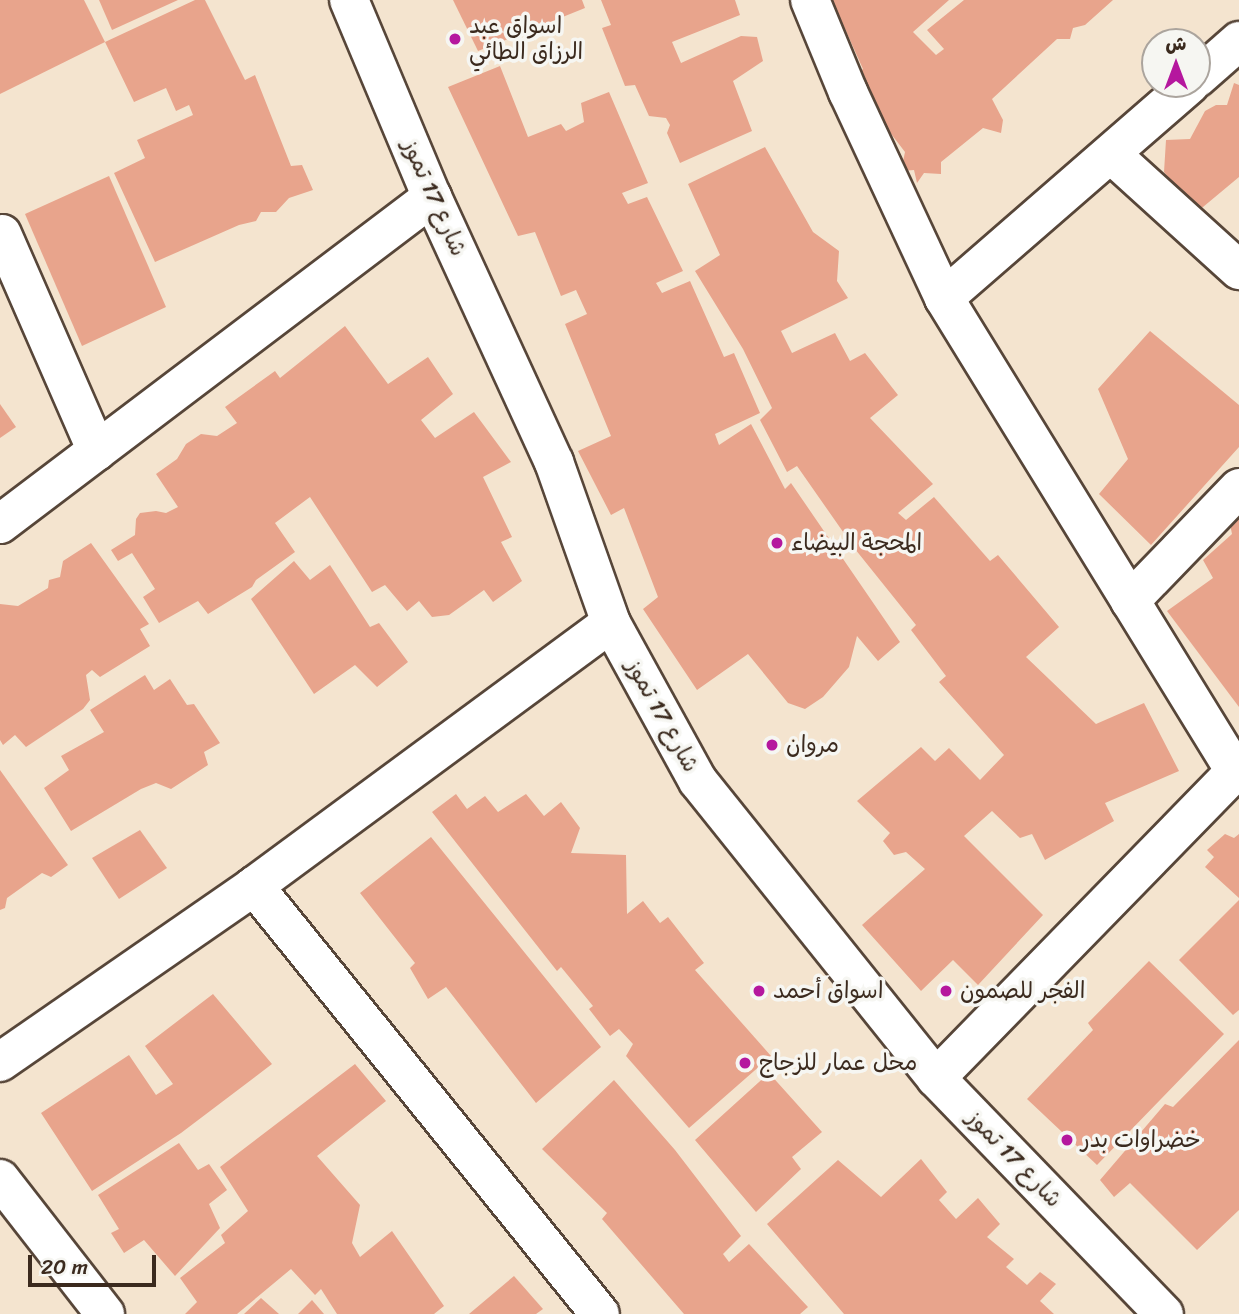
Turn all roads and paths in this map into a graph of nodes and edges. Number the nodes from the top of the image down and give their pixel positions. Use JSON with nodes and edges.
{"nodes":[{"id":1,"x":349,"y":0,"type":"edge"},
{"id":2,"x":810,"y":0,"type":"edge"},
{"id":3,"x":1239,"y":41,"type":"edge"},
{"id":4,"x":1211,"y":66,"type":"edge"},
{"id":5,"x":1174,"y":98,"type":"edge"},
{"id":6,"x":1111,"y":154,"type":"junction"},
{"id":7,"x":432,"y":197,"type":"junction"},
{"id":8,"x":2,"y":234,"type":"dead end"},
{"id":9,"x":1239,"y":270,"type":"edge"},
{"id":10,"x":944,"y":298,"type":"junction"},
{"id":11,"x":97,"y":451,"type":"junction"},
{"id":12,"x":1239,"y":488,"type":"edge"},
{"id":13,"x":0,"y":524,"type":"edge"},
{"id":14,"x":1130,"y":601,"type":"junction"},
{"id":15,"x":611,"y":623,"type":"junction"},
{"id":16,"x":1237,"y":769,"type":"edge"},
{"id":17,"x":254,"y":886,"type":"junction"},
{"id":18,"x":0,"y":1062,"type":"edge"},
{"id":19,"x":936,"y":1078,"type":"junction"},
{"id":20,"x":0,"y":1179,"type":"edge"},
{"id":21,"x":105,"y":1314,"type":"edge"},
{"id":22,"x":600,"y":1314,"type":"edge"},
{"id":23,"x":1164,"y":1314,"type":"edge"}],
"edges":[{"from":1,"to":7,"type":"street","name":"شارع 17 تموز"},
{"from":2,"to":10,"type":"street"},
{"from":3,"to":4,"type":"street"},
{"from":5,"to":6,"type":"street"},
{"from":6,"to":9,"type":"street"},
{"from":6,"to":10,"type":"street"},
{"from":7,"to":11,"type":"street"},
{"from":7,"to":15,"type":"street","name":"شارع 17 تموز"},
{"from":8,"to":11,"type":"street"},
{"from":10,"to":14,"type":"street"},
{"from":11,"to":13,"type":"street"},
{"from":12,"to":14,"type":"street"},
{"from":14,"to":16,"type":"street"},
{"from":15,"to":17,"type":"street"},
{"from":15,"to":19,"type":"street","name":"شارع 17 تموز"},
{"from":16,"to":19,"type":"street"},
{"from":17,"to":18,"type":"street"},
{"from":17,"to":22,"type":"street"},
{"from":19,"to":23,"type":"street","name":"شارع 17 تموز"},
{"from":20,"to":21,"type":"street"}]}
